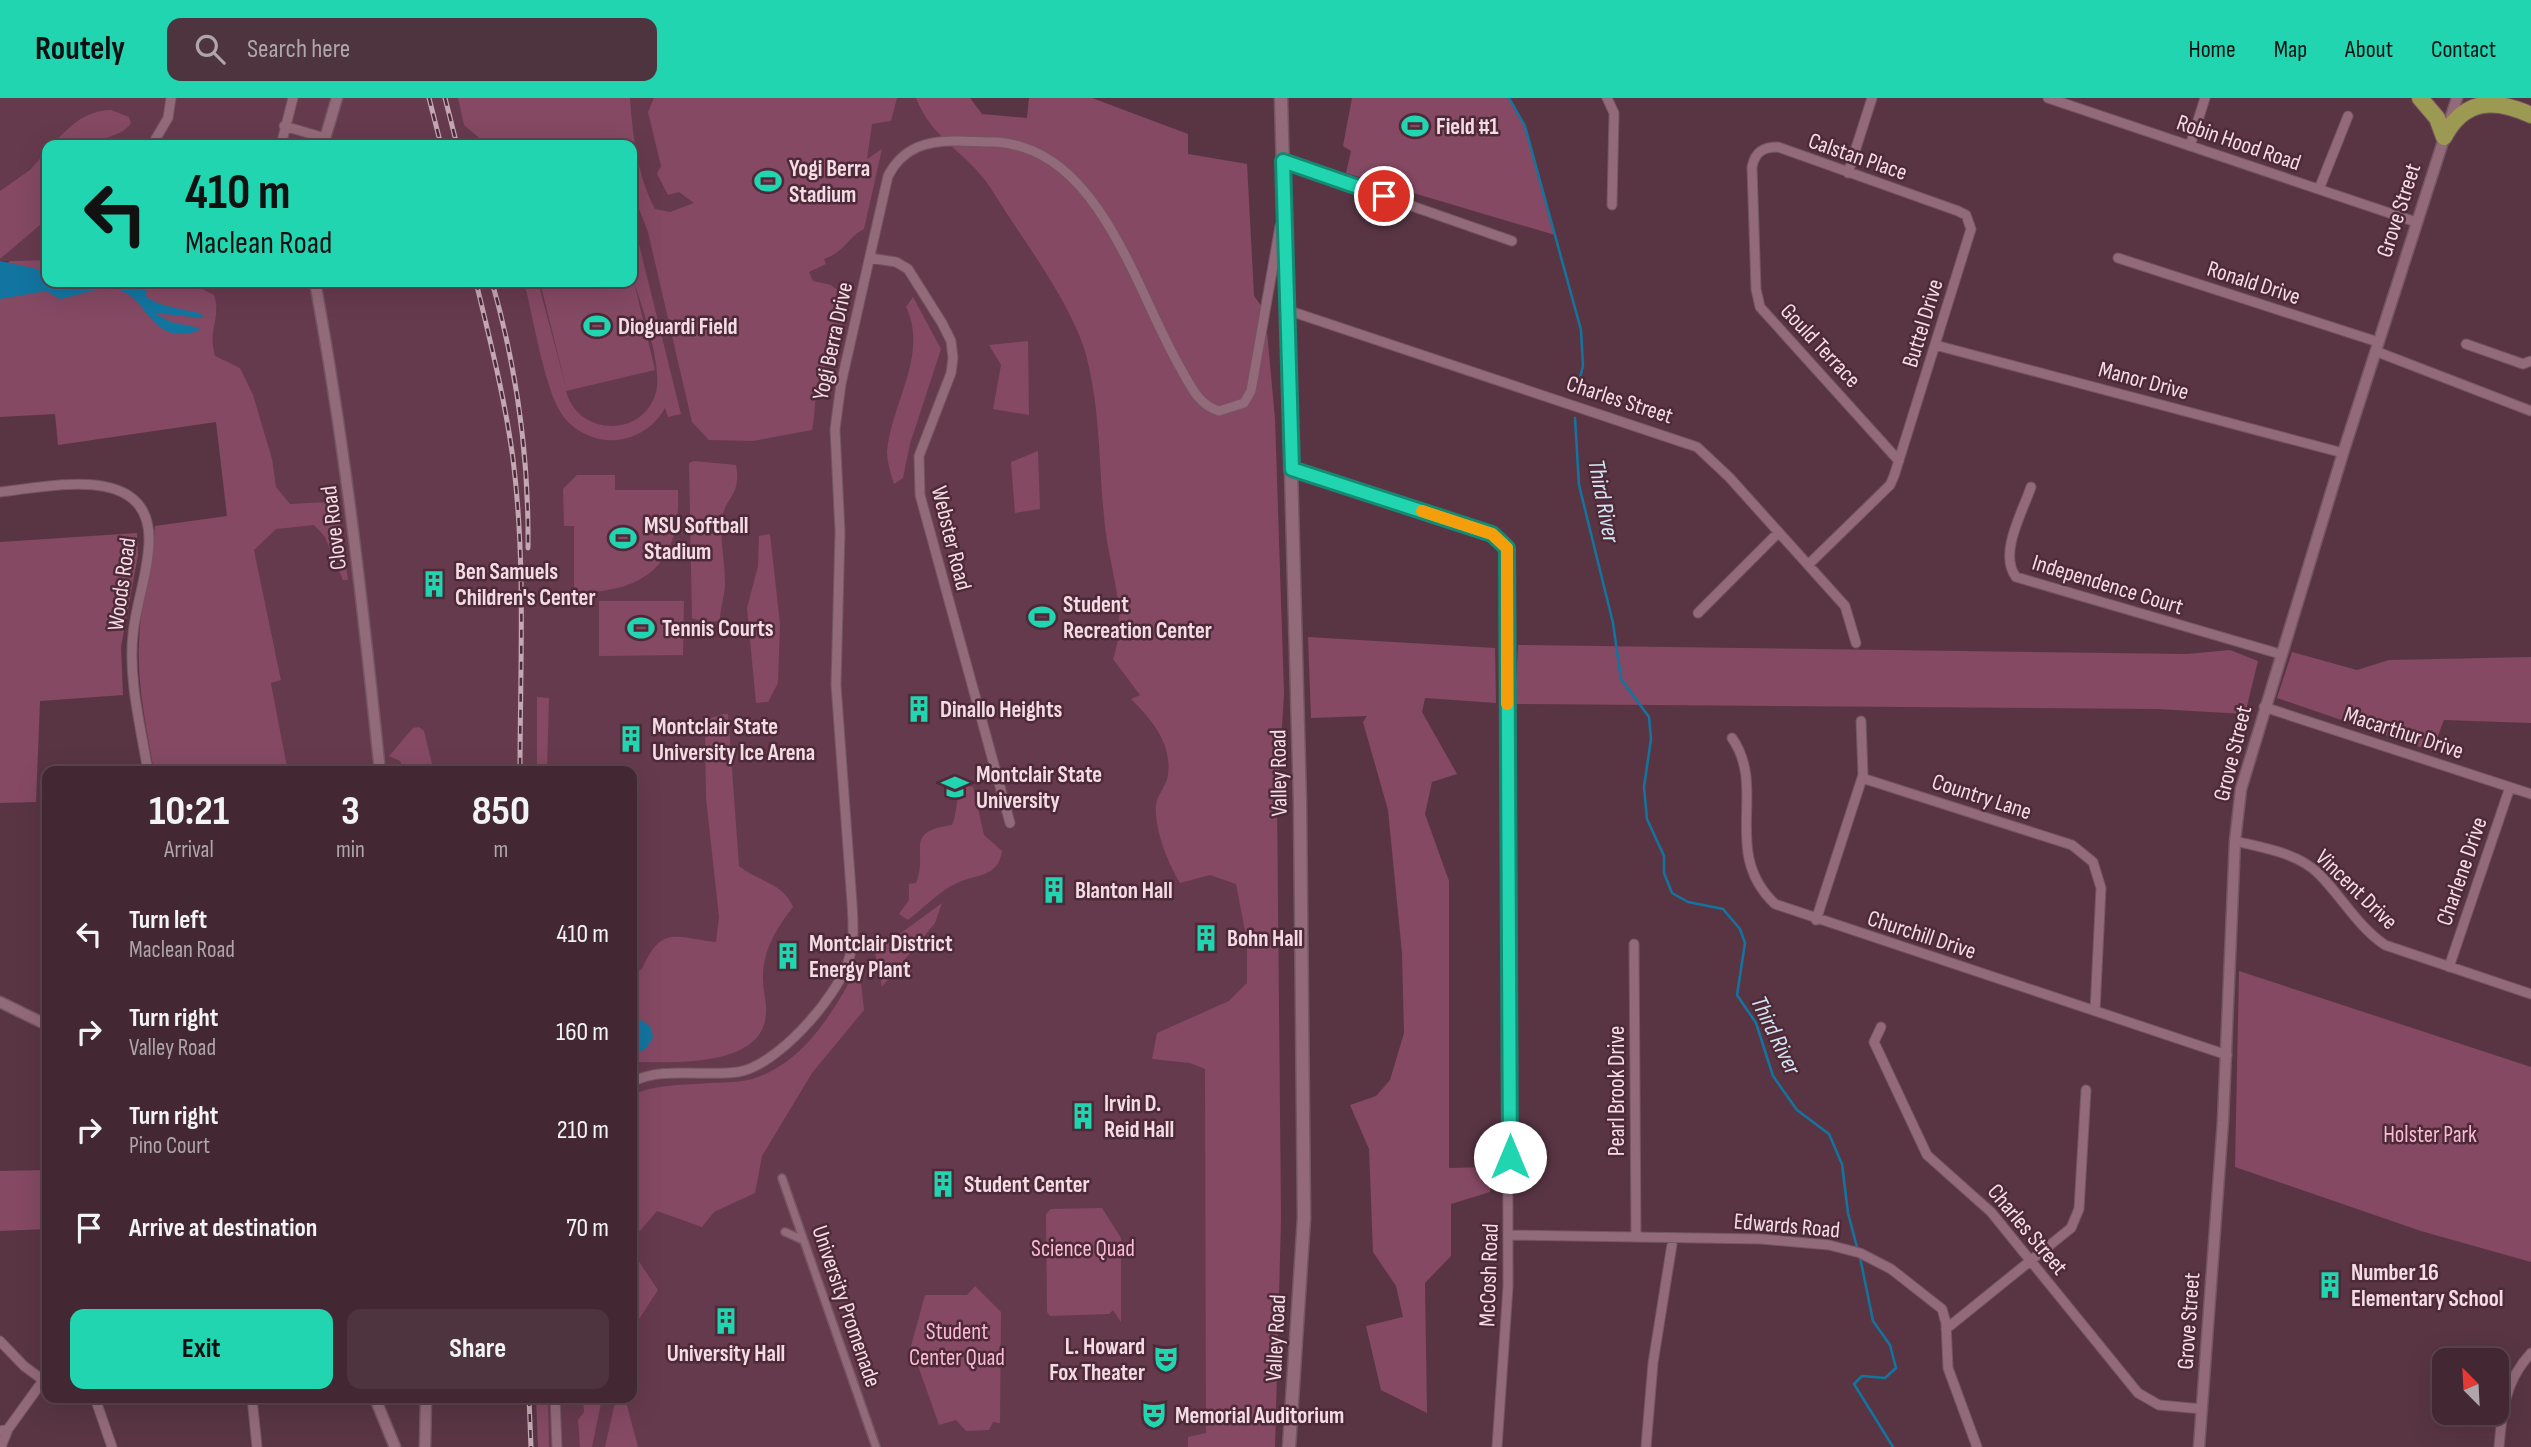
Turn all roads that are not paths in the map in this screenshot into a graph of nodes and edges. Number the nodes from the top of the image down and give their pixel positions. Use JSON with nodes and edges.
{"nodes":[{"id":1,"x":171,"y":98,"type":"edge"},
{"id":2,"x":293,"y":98,"type":"edge"},
{"id":3,"x":337,"y":98,"type":"edge"},
{"id":4,"x":1281,"y":98,"type":"edge"},
{"id":5,"x":1607,"y":98,"type":"edge"},
{"id":6,"x":1872,"y":98,"type":"edge"},
{"id":7,"x":2049,"y":98,"type":"edge"},
{"id":8,"x":2205,"y":98,"type":"edge"},
{"id":9,"x":2420,"y":98,"type":"edge"},
{"id":10,"x":2456,"y":98,"type":"edge"},
{"id":11,"x":2061,"y":100,"type":"edge"},
{"id":12,"x":2531,"y":115,"type":"edge"},
{"id":13,"x":2348,"y":116,"type":"dead end"},
{"id":14,"x":284,"y":126,"type":"junction"},
{"id":15,"x":2444,"y":137,"type":"junction"},
{"id":16,"x":155,"y":140,"type":"edge"},
{"id":17,"x":282,"y":140,"type":"edge"},
{"id":18,"x":319,"y":140,"type":"edge"},
{"id":19,"x":325,"y":140,"type":"edge"},
{"id":20,"x":2190,"y":146,"type":"junction"},
{"id":21,"x":1756,"y":155,"type":"joint"},
{"id":22,"x":1283,"y":161,"type":"junction"},
{"id":23,"x":1848,"y":173,"type":"junction"},
{"id":24,"x":2319,"y":189,"type":"junction"},
{"id":25,"x":1612,"y":205,"type":"dead end"},
{"id":26,"x":1948,"y":207,"type":"joint"},
{"id":27,"x":1284,"y":208,"type":"junction"},
{"id":28,"x":2416,"y":222,"type":"junction"},
{"id":29,"x":1512,"y":241,"type":"dead end"},
{"id":30,"x":870,"y":258,"type":"junction"},
{"id":31,"x":2118,"y":258,"type":"dead end"},
{"id":32,"x":316,"y":287,"type":"edge"},
{"id":33,"x":1287,"y":310,"type":"junction"},
{"id":34,"x":2466,"y":344,"type":"dead end"},
{"id":35,"x":1935,"y":345,"type":"junction"},
{"id":36,"x":2376,"y":347,"type":"junction"},
{"id":37,"x":2531,"y":361,"type":"edge"},
{"id":38,"x":2531,"y":411,"type":"edge"},
{"id":39,"x":2343,"y":453,"type":"junction"},
{"id":40,"x":1899,"y":461,"type":"junction"},
{"id":41,"x":1292,"y":469,"type":"junction"},
{"id":42,"x":2031,"y":487,"type":"dead end"},
{"id":43,"x":0,"y":492,"type":"edge"},
{"id":44,"x":1778,"y":533,"type":"junction"},
{"id":45,"x":1808,"y":565,"type":"junction"},
{"id":46,"x":1698,"y":613,"type":"dead end"},
{"id":47,"x":1856,"y":643,"type":"dead end"},
{"id":48,"x":2280,"y":654,"type":"junction"},
{"id":49,"x":2264,"y":707,"type":"junction"},
{"id":50,"x":1861,"y":721,"type":"dead end"},
{"id":51,"x":1732,"y":738,"type":"dead end"},
{"id":52,"x":147,"y":766,"type":"edge"},
{"id":53,"x":379,"y":766,"type":"edge"},
{"id":54,"x":1862,"y":778,"type":"junction"},
{"id":55,"x":2510,"y":787,"type":"junction"},
{"id":56,"x":2531,"y":794,"type":"edge"},
{"id":57,"x":1010,"y":824,"type":"dead end"},
{"id":58,"x":2235,"y":841,"type":"junction"},
{"id":59,"x":1815,"y":920,"type":"junction"},
{"id":60,"x":1634,"y":944,"type":"dead end"},
{"id":61,"x":2449,"y":967,"type":"junction"},
{"id":62,"x":2531,"y":994,"type":"edge"},
{"id":63,"x":0,"y":1002,"type":"edge"},
{"id":64,"x":2095,"y":1011,"type":"junction"},
{"id":65,"x":42,"y":1023,"type":"edge"},
{"id":66,"x":1881,"y":1027,"type":"dead end"},
{"id":67,"x":2227,"y":1055,"type":"junction"},
{"id":68,"x":637,"y":1081,"type":"edge"},
{"id":69,"x":2086,"y":1090,"type":"dead end"},
{"id":70,"x":782,"y":1178,"type":"dead end"},
{"id":71,"x":785,"y":1232,"type":"dead end"},
{"id":72,"x":1509,"y":1235,"type":"junction"},
{"id":73,"x":1636,"y":1237,"type":"junction"},
{"id":74,"x":1673,"y":1238,"type":"junction"},
{"id":75,"x":803,"y":1240,"type":"junction"},
{"id":76,"x":2031,"y":1262,"type":"junction"},
{"id":77,"x":1946,"y":1329,"type":"junction"},
{"id":78,"x":0,"y":1341,"type":"edge"},
{"id":79,"x":2531,"y":1353,"type":"edge"},
{"id":80,"x":42,"y":1375,"type":"edge"},
{"id":81,"x":42,"y":1381,"type":"edge"},
{"id":82,"x":97,"y":1403,"type":"edge"},
{"id":83,"x":253,"y":1403,"type":"edge"},
{"id":84,"x":377,"y":1403,"type":"edge"},
{"id":85,"x":426,"y":1403,"type":"edge"},
{"id":86,"x":555,"y":1403,"type":"edge"},
{"id":87,"x":2202,"y":1409,"type":"junction"},
{"id":88,"x":4,"y":1430,"type":"edge"},
{"id":89,"x":1,"y":1447,"type":"edge"},
{"id":90,"x":112,"y":1447,"type":"edge"},
{"id":91,"x":257,"y":1447,"type":"edge"},
{"id":92,"x":395,"y":1447,"type":"edge"},
{"id":93,"x":425,"y":1447,"type":"edge"},
{"id":94,"x":557,"y":1447,"type":"edge"},
{"id":95,"x":876,"y":1447,"type":"edge"},
{"id":96,"x":1289,"y":1447,"type":"edge"},
{"id":97,"x":1497,"y":1447,"type":"edge"},
{"id":98,"x":1646,"y":1447,"type":"edge"},
{"id":99,"x":1977,"y":1447,"type":"edge"},
{"id":100,"x":2199,"y":1447,"type":"edge"},
{"id":101,"x":2500,"y":1447,"type":"edge"}],
"edges":[{"from":1,"to":16,"type":"street"},
{"from":2,"to":14,"type":"street"},
{"from":3,"to":19,"type":"street"},
{"from":4,"to":22,"type":"main road","name":"Valley Road"},
{"from":5,"to":25,"type":"street"},
{"from":6,"to":23,"type":"street"},
{"from":7,"to":11,"type":"street","name":"Robin Hood Road"},
{"from":8,"to":20,"type":"street"},
{"from":9,"to":15,"type":"highway"},
{"from":10,"to":15,"type":"street","name":"Grove Street"},
{"from":11,"to":20,"type":"street","name":"Robin Hood Road"},
{"from":12,"to":15,"type":"highway"},
{"from":13,"to":24,"type":"street"},
{"from":14,"to":17,"type":"street"},
{"from":14,"to":18,"type":"street"},
{"from":15,"to":28,"type":"street","name":"Grove Street"},
{"from":20,"to":24,"type":"street","name":"Robin Hood Road"},
{"from":21,"to":23,"type":"street","name":"Calstan Place"},
{"from":21,"to":40,"type":"street","name":"Gould Terrace"},
{"from":22,"to":27,"type":"main road","name":"Valley Road"},
{"from":22,"to":29,"type":"street"},
{"from":23,"to":26,"type":"street","name":"Calstan Place"},
{"from":24,"to":28,"type":"street","name":"Robin Hood Road"},
{"from":26,"to":35,"type":"street","name":"Buttel Drive"},
{"from":27,"to":30,"type":"street","name":"Yogi Berra Drive"},
{"from":27,"to":33,"type":"main road","name":"Valley Road"},
{"from":28,"to":36,"type":"street","name":"Grove Street"},
{"from":30,"to":57,"type":"street","name":"Webster Road"},
{"from":30,"to":68,"type":"street","name":"Yogi Berra Drive"},
{"from":31,"to":36,"type":"street","name":"Ronald Drive"},
{"from":32,"to":53,"type":"street","name":"Clove Road"},
{"from":33,"to":41,"type":"main road","name":"Valley Road"},
{"from":33,"to":44,"type":"street","name":"Charles Street"},
{"from":34,"to":37,"type":"street"},
{"from":35,"to":39,"type":"street","name":"Manor Drive"},
{"from":35,"to":40,"type":"street","name":"Buttel Drive"},
{"from":36,"to":38,"type":"street","name":"Ronald Drive"},
{"from":36,"to":39,"type":"street","name":"Grove Street"},
{"from":39,"to":48,"type":"street","name":"Grove Street"},
{"from":40,"to":45,"type":"street","name":"Buttel Drive"},
{"from":41,"to":72,"type":"street","name":"McCosh Road"},
{"from":41,"to":96,"type":"main road","name":"Valley Road"},
{"from":42,"to":48,"type":"street","name":"Independence Court"},
{"from":43,"to":52,"type":"street","name":"Woods Road"},
{"from":44,"to":45,"type":"street","name":"Charles Street"},
{"from":44,"to":46,"type":"street"},
{"from":45,"to":47,"type":"street","name":"Charles Street"},
{"from":48,"to":49,"type":"street","name":"Grove Street"},
{"from":49,"to":55,"type":"street","name":"Macarthur Drive"},
{"from":49,"to":58,"type":"street","name":"Grove Street"},
{"from":50,"to":54,"type":"street"},
{"from":51,"to":59,"type":"street","name":"Churchill Drive"},
{"from":54,"to":59,"type":"street"},
{"from":54,"to":64,"type":"street","name":"Country Lane"},
{"from":55,"to":56,"type":"street","name":"Macarthur Drive"},
{"from":55,"to":61,"type":"street","name":"Charlene Drive"},
{"from":58,"to":61,"type":"street","name":"Vincent Drive"},
{"from":58,"to":67,"type":"street","name":"Grove Street"},
{"from":59,"to":64,"type":"street","name":"Churchill Drive"},
{"from":60,"to":73,"type":"street","name":"Pearl Brook Drive"},
{"from":61,"to":62,"type":"street","name":"Vincent Drive"},
{"from":63,"to":65,"type":"street"},
{"from":64,"to":67,"type":"street","name":"Churchill Drive"},
{"from":66,"to":76,"type":"street","name":"Charles Street"},
{"from":67,"to":87,"type":"street","name":"Grove Street"},
{"from":69,"to":76,"type":"street"},
{"from":70,"to":75,"type":"street","name":"University Promenade"},
{"from":71,"to":75,"type":"street"},
{"from":72,"to":73,"type":"street","name":"Edwards Road"},
{"from":72,"to":97,"type":"street","name":"McCosh Road"},
{"from":73,"to":74,"type":"street","name":"Edwards Road"},
{"from":74,"to":77,"type":"street","name":"Edwards Road"},
{"from":74,"to":98,"type":"street"},
{"from":75,"to":95,"type":"street","name":"University Promenade"},
{"from":76,"to":77,"type":"street"},
{"from":76,"to":87,"type":"street","name":"Charles Street"},
{"from":77,"to":99,"type":"street","name":"Edwards Road"},
{"from":78,"to":80,"type":"street"},
{"from":79,"to":101,"type":"street"},
{"from":81,"to":88,"type":"street"},
{"from":82,"to":90,"type":"street"},
{"from":83,"to":91,"type":"street"},
{"from":84,"to":92,"type":"street"},
{"from":85,"to":93,"type":"street"},
{"from":86,"to":94,"type":"street"},
{"from":87,"to":100,"type":"street","name":"Grove Street"},
{"from":88,"to":89,"type":"street"}]}
